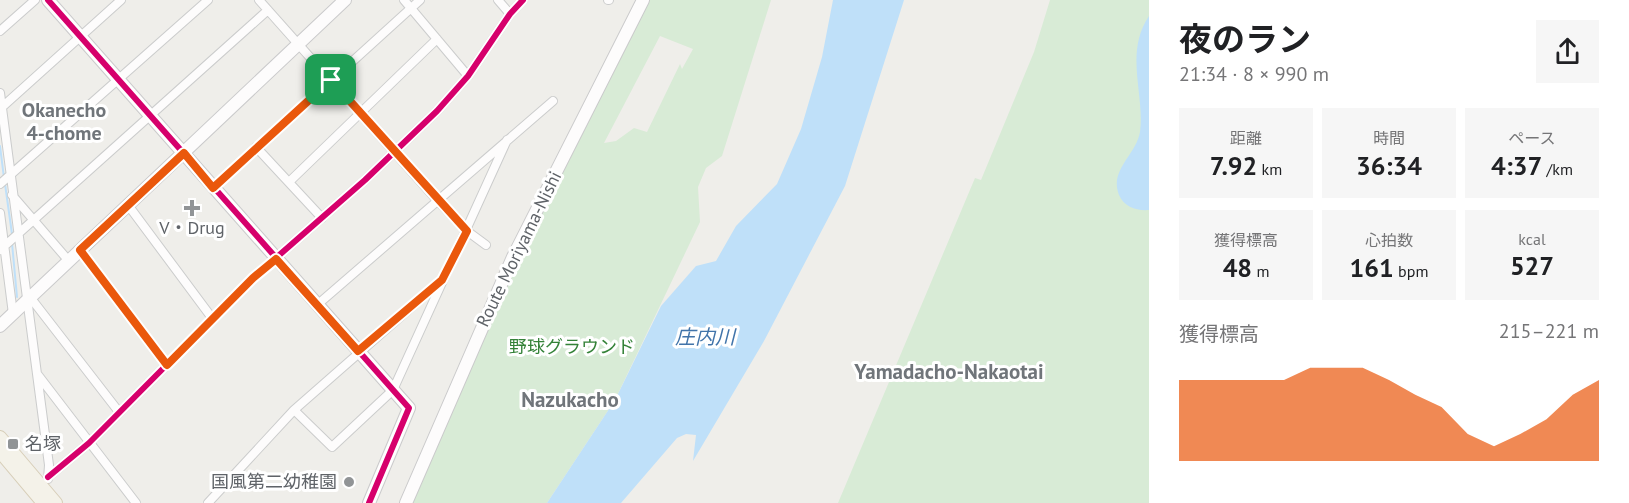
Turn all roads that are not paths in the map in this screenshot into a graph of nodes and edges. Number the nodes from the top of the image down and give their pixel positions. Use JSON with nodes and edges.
{"nodes":[{"id":1,"x":35,"y":0,"type":"edge"},
{"id":2,"x":48,"y":0,"type":"edge"},
{"id":3,"x":121,"y":0,"type":"edge"},
{"id":4,"x":208,"y":0,"type":"edge"},
{"id":5,"x":259,"y":0,"type":"edge"},
{"id":6,"x":345,"y":0,"type":"edge"},
{"id":7,"x":404,"y":0,"type":"edge"},
{"id":8,"x":420,"y":0,"type":"edge"},
{"id":9,"x":498,"y":0,"type":"edge"},
{"id":10,"x":523,"y":0,"type":"edge"},
{"id":11,"x":643,"y":0,"type":"edge"},
{"id":12,"x":410,"y":8,"type":"junction"},
{"id":13,"x":268,"y":10,"type":"junction"},
{"id":14,"x":510,"y":14,"type":"junction"},
{"id":15,"x":0,"y":31,"type":"edge"},
{"id":16,"x":80,"y":36,"type":"junction"},
{"id":17,"x":436,"y":39,"type":"junction"},
{"id":18,"x":300,"y":44,"type":"junction"},
{"id":19,"x":468,"y":76,"type":"junction"},
{"id":20,"x":118,"y":78,"type":"junction"},
{"id":21,"x":331,"y":80,"type":"junction"},
{"id":22,"x":0,"y":93,"type":"edge"},
{"id":23,"x":553,"y":101,"type":"dead end"},
{"id":24,"x":1,"y":107,"type":"edge"},
{"id":25,"x":359,"y":112,"type":"junction"},
{"id":26,"x":151,"y":116,"type":"junction"},
{"id":27,"x":507,"y":140,"type":"junction"},
{"id":28,"x":256,"y":147,"type":"junction"},
{"id":29,"x":394,"y":151,"type":"junction"},
{"id":30,"x":184,"y":153,"type":"junction"},
{"id":31,"x":9,"y":176,"type":"junction"},
{"id":32,"x":289,"y":182,"type":"junction"},
{"id":33,"x":0,"y":184,"type":"edge"},
{"id":34,"x":213,"y":188,"type":"junction"},
{"id":35,"x":12,"y":195,"type":"junction"},
{"id":36,"x":436,"y":199,"type":"junction"},
{"id":37,"x":128,"y":205,"type":"junction"},
{"id":38,"x":0,"y":213,"type":"edge"},
{"id":39,"x":322,"y":218,"type":"junction"},
{"id":40,"x":33,"y":220,"type":"junction"},
{"id":41,"x":467,"y":231,"type":"junction"},
{"id":42,"x":17,"y":234,"type":"junction"},
{"id":43,"x":486,"y":245,"type":"dead end"},
{"id":44,"x":3,"y":248,"type":"edge"},
{"id":45,"x":80,"y":250,"type":"junction"},
{"id":46,"x":276,"y":259,"type":"junction"},
{"id":47,"x":68,"y":260,"type":"junction"},
{"id":48,"x":442,"y":280,"type":"junction"},
{"id":49,"x":28,"y":299,"type":"junction"},
{"id":50,"x":317,"y":305,"type":"junction"},
{"id":51,"x":13,"y":314,"type":"junction"},
{"id":52,"x":212,"y":318,"type":"junction"},
{"id":53,"x":0,"y":326,"type":"edge"},
{"id":54,"x":358,"y":351,"type":"junction"},
{"id":55,"x":167,"y":365,"type":"junction"},
{"id":56,"x":37,"y":373,"type":"junction"},
{"id":57,"x":393,"y":390,"type":"junction"},
{"id":58,"x":294,"y":410,"type":"junction"},
{"id":59,"x":119,"y":412,"type":"junction"},
{"id":60,"x":0,"y":437,"type":"edge"},
{"id":61,"x":88,"y":443,"type":"junction"},
{"id":62,"x":0,"y":452,"type":"edge"},
{"id":63,"x":48,"y":477,"type":"junction"},
{"id":64,"x":39,"y":498,"type":"edge"},
{"id":65,"x":56,"y":503,"type":"edge"},
{"id":66,"x":136,"y":503,"type":"edge"},
{"id":67,"x":208,"y":503,"type":"edge"},
{"id":68,"x":369,"y":503,"type":"edge"},
{"id":69,"x":406,"y":503,"type":"edge"}],
"edges":[{"from":1,"to":15,"type":"street"},
{"from":2,"to":16,"type":"street"},
{"from":3,"to":16,"type":"street"},
{"from":4,"to":20,"type":"street"},
{"from":5,"to":13,"type":"street"},
{"from":6,"to":18,"type":"street"},
{"from":7,"to":12,"type":"street"},
{"from":8,"to":12,"type":"street"},
{"from":9,"to":14,"type":"street"},
{"from":10,"to":14,"type":"street"},
{"from":11,"to":69,"type":"street","name":"Route Moriyama-Nishi"},
{"from":12,"to":17,"type":"street"},
{"from":12,"to":21,"type":"street"},
{"from":13,"to":18,"type":"street"},
{"from":13,"to":26,"type":"street"},
{"from":14,"to":19,"type":"street"},
{"from":16,"to":20,"type":"street"},
{"from":16,"to":24,"type":"street"},
{"from":17,"to":19,"type":"street"},
{"from":17,"to":25,"type":"street"},
{"from":18,"to":21,"type":"street"},
{"from":18,"to":30,"type":"street"},
{"from":19,"to":29,"type":"street"},
{"from":20,"to":26,"type":"street"},
{"from":20,"to":31,"type":"street"},
{"from":21,"to":25,"type":"street"},
{"from":21,"to":28,"type":"street"},
{"from":22,"to":24,"type":"street"},
{"from":23,"to":27,"type":"street"},
{"from":24,"to":31,"type":"street"},
{"from":25,"to":29,"type":"street"},
{"from":25,"to":32,"type":"street"},
{"from":26,"to":30,"type":"street"},
{"from":26,"to":40,"type":"street"},
{"from":27,"to":36,"type":"street"},
{"from":27,"to":41,"type":"street"},
{"from":28,"to":32,"type":"street"},
{"from":28,"to":34,"type":"street"},
{"from":29,"to":36,"type":"street"},
{"from":29,"to":39,"type":"street"},
{"from":30,"to":34,"type":"street"},
{"from":30,"to":37,"type":"street"},
{"from":31,"to":33,"type":"street"},
{"from":31,"to":35,"type":"street"},
{"from":32,"to":39,"type":"street"},
{"from":34,"to":46,"type":"street"},
{"from":35,"to":40,"type":"street"},
{"from":35,"to":42,"type":"street"},
{"from":36,"to":41,"type":"street"},
{"from":36,"to":50,"type":"street"},
{"from":37,"to":45,"type":"street"},
{"from":37,"to":52,"type":"street"},
{"from":38,"to":44,"type":"street"},
{"from":39,"to":46,"type":"street"},
{"from":40,"to":42,"type":"street"},
{"from":40,"to":47,"type":"street"},
{"from":41,"to":43,"type":"street"},
{"from":41,"to":48,"type":"street"},
{"from":42,"to":44,"type":"street"},
{"from":42,"to":49,"type":"street"},
{"from":44,"to":51,"type":"street"},
{"from":45,"to":47,"type":"street"},
{"from":45,"to":55,"type":"street"},
{"from":46,"to":50,"type":"street"},
{"from":46,"to":52,"type":"street"},
{"from":47,"to":49,"type":"street"},
{"from":48,"to":54,"type":"street"},
{"from":48,"to":57,"type":"street"},
{"from":49,"to":51,"type":"street"},
{"from":49,"to":56,"type":"street"},
{"from":49,"to":59,"type":"street"},
{"from":50,"to":54,"type":"street"},
{"from":51,"to":53,"type":"street"},
{"from":52,"to":55,"type":"street"},
{"from":54,"to":57,"type":"street"},
{"from":54,"to":58,"type":"street"},
{"from":55,"to":59,"type":"street"},
{"from":56,"to":61,"type":"street"},
{"from":56,"to":63,"type":"street"},
{"from":57,"to":58,"type":"street"},
{"from":57,"to":68,"type":"street"},
{"from":58,"to":67,"type":"street"},
{"from":59,"to":61,"type":"street"},
{"from":60,"to":64,"type":"main road"},
{"from":61,"to":63,"type":"street"},
{"from":61,"to":66,"type":"street"},
{"from":62,"to":64,"type":"main road"},
{"from":63,"to":64,"type":"street"},
{"from":64,"to":65,"type":"main road"}]}
